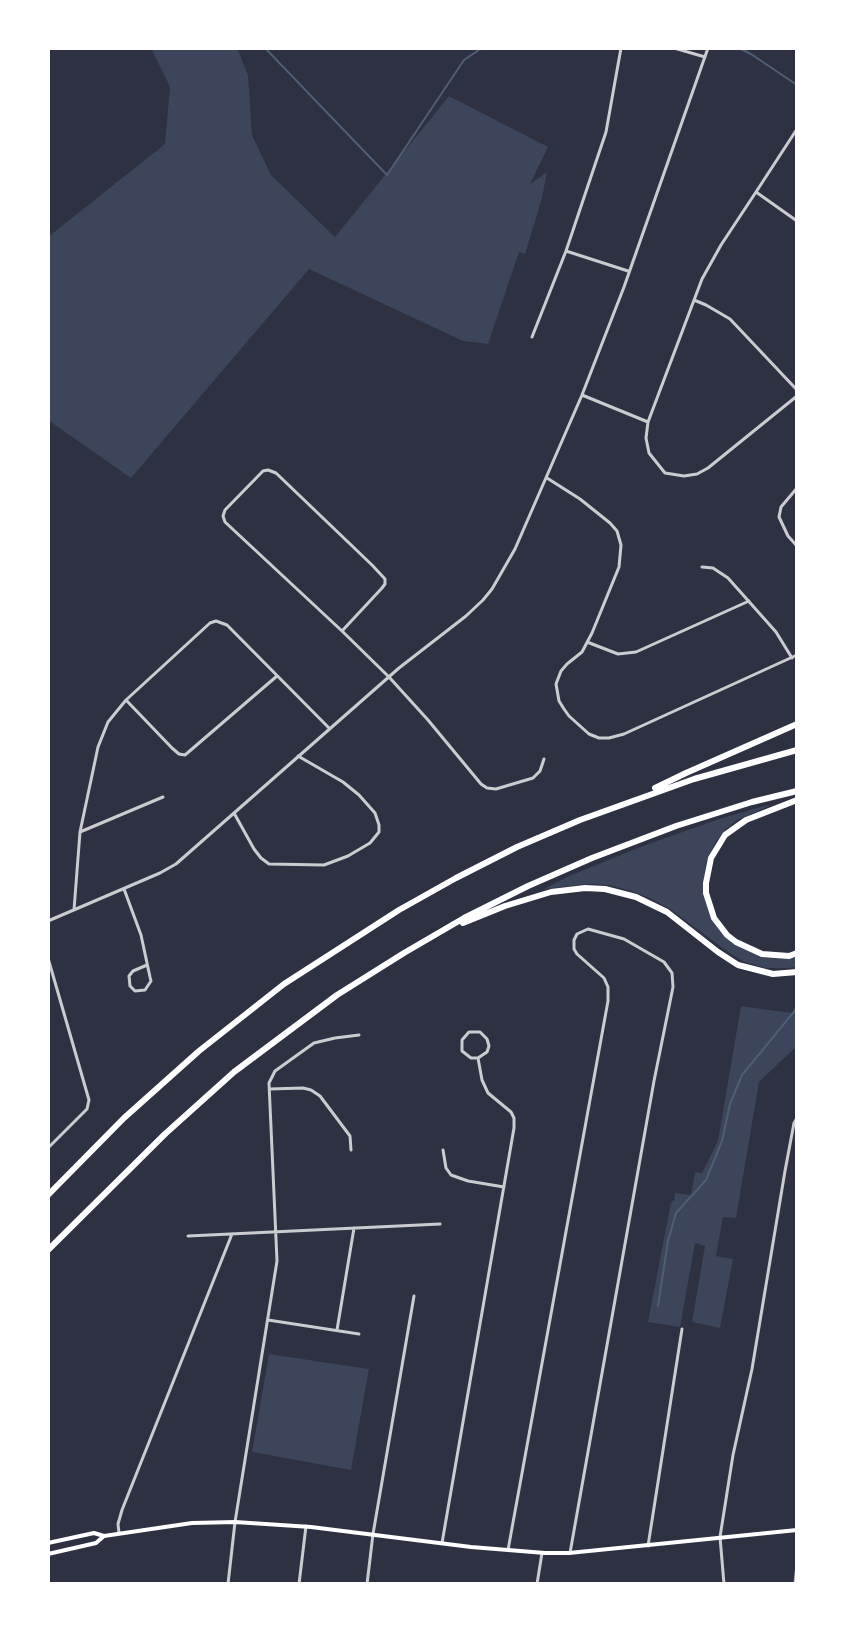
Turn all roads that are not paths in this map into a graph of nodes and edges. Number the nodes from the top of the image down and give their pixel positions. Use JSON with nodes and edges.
{"nodes":[{"id":1,"x":621,"y":48,"type":"edge"},
{"id":2,"x":674,"y":48,"type":"edge"},
{"id":3,"x":708,"y":48,"type":"edge"},
{"id":4,"x":705,"y":57,"type":"junction"},
{"id":5,"x":797,"y":129,"type":"edge"},
{"id":6,"x":756,"y":192,"type":"junction"},
{"id":7,"x":797,"y":221,"type":"edge"},
{"id":8,"x":566,"y":251,"type":"junction"},
{"id":9,"x":629,"y":271,"type":"junction"},
{"id":10,"x":694,"y":300,"type":"junction"},
{"id":11,"x":532,"y":337,"type":"dead end"},
{"id":12,"x":797,"y":390,"type":"edge"},
{"id":13,"x":582,"y":395,"type":"junction"},
{"id":14,"x":797,"y":396,"type":"edge"},
{"id":15,"x":648,"y":422,"type":"junction"},
{"id":16,"x":547,"y":478,"type":"junction"},
{"id":17,"x":797,"y":488,"type":"edge"},
{"id":18,"x":797,"y":546,"type":"edge"},
{"id":19,"x":702,"y":567,"type":"dead end"},
{"id":20,"x":749,"y":601,"type":"junction"},
{"id":21,"x":342,"y":631,"type":"junction"},
{"id":22,"x":587,"y":642,"type":"junction"},
{"id":23,"x":797,"y":655,"type":"edge"},
{"id":24,"x":792,"y":658,"type":"junction"},
{"id":25,"x":277,"y":676,"type":"junction"},
{"id":26,"x":389,"y":677,"type":"junction"},
{"id":27,"x":126,"y":700,"type":"junction"},
{"id":28,"x":797,"y":724,"type":"edge"},
{"id":29,"x":330,"y":729,"type":"junction"},
{"id":30,"x":797,"y":750,"type":"edge"},
{"id":31,"x":298,"y":756,"type":"junction"},
{"id":32,"x":544,"y":759,"type":"dead end"},
{"id":33,"x":797,"y":791,"type":"edge"},
{"id":34,"x":163,"y":797,"type":"dead end"},
{"id":35,"x":639,"y":797,"type":"junction"},
{"id":36,"x":797,"y":800,"type":"edge"},
{"id":37,"x":234,"y":813,"type":"junction"},
{"id":38,"x":80,"y":832,"type":"junction"},
{"id":39,"x":124,"y":889,"type":"junction"},
{"id":40,"x":74,"y":910,"type":"junction"},
{"id":41,"x":48,"y":921,"type":"edge"},
{"id":42,"x":434,"y":936,"type":"junction"},
{"id":43,"x":797,"y":953,"type":"edge"},
{"id":44,"x":48,"y":958,"type":"edge"},
{"id":45,"x":147,"y":965,"type":"junction"},
{"id":46,"x":797,"y":972,"type":"edge"},
{"id":47,"x":359,"y":1035,"type":"dead end"},
{"id":48,"x":478,"y":1058,"type":"junction"},
{"id":49,"x":269,"y":1089,"type":"junction"},
{"id":50,"x":797,"y":1118,"type":"edge"},
{"id":51,"x":48,"y":1148,"type":"edge"},
{"id":52,"x":351,"y":1150,"type":"dead end"},
{"id":53,"x":443,"y":1150,"type":"dead end"},
{"id":54,"x":504,"y":1187,"type":"junction"},
{"id":55,"x":48,"y":1195,"type":"edge"},
{"id":56,"x":440,"y":1224,"type":"dead end"},
{"id":57,"x":354,"y":1228,"type":"junction"},
{"id":58,"x":277,"y":1232,"type":"junction"},
{"id":59,"x":232,"y":1234,"type":"junction"},
{"id":60,"x":188,"y":1236,"type":"dead end"},
{"id":61,"x":48,"y":1250,"type":"edge"},
{"id":62,"x":414,"y":1296,"type":"dead end"},
{"id":63,"x":268,"y":1320,"type":"junction"},
{"id":64,"x":682,"y":1329,"type":"dead end"},
{"id":65,"x":337,"y":1330,"type":"junction"},
{"id":66,"x":359,"y":1334,"type":"dead end"},
{"id":67,"x":235,"y":1522,"type":"junction"},
{"id":68,"x":306,"y":1526,"type":"junction"},
{"id":69,"x":797,"y":1530,"type":"edge"},
{"id":70,"x":119,"y":1533,"type":"junction"},
{"id":71,"x":373,"y":1534,"type":"junction"},
{"id":72,"x":104,"y":1536,"type":"junction"},
{"id":73,"x":720,"y":1537,"type":"junction"},
{"id":74,"x":48,"y":1543,"type":"edge"},
{"id":75,"x":442,"y":1543,"type":"junction"},
{"id":76,"x":648,"y":1546,"type":"junction"},
{"id":77,"x":508,"y":1550,"type":"junction"},
{"id":78,"x":542,"y":1553,"type":"junction"},
{"id":79,"x":570,"y":1553,"type":"junction"},
{"id":80,"x":48,"y":1554,"type":"edge"},
{"id":81,"x":797,"y":1565,"type":"edge"},
{"id":82,"x":228,"y":1584,"type":"edge"},
{"id":83,"x":299,"y":1584,"type":"edge"},
{"id":84,"x":367,"y":1584,"type":"edge"},
{"id":85,"x":537,"y":1584,"type":"edge"},
{"id":86,"x":724,"y":1584,"type":"edge"},
{"id":87,"x":795,"y":1584,"type":"edge"}],
"edges":[{"from":1,"to":8,"type":"street"},
{"from":2,"to":4,"type":"street"},
{"from":3,"to":4,"type":"street"},
{"from":4,"to":9,"type":"street"},
{"from":5,"to":6,"type":"street"},
{"from":6,"to":7,"type":"street"},
{"from":6,"to":10,"type":"street"},
{"from":8,"to":9,"type":"street"},
{"from":8,"to":11,"type":"street"},
{"from":9,"to":13,"type":"street"},
{"from":10,"to":12,"type":"street"},
{"from":10,"to":15,"type":"street"},
{"from":13,"to":15,"type":"street"},
{"from":13,"to":16,"type":"street"},
{"from":14,"to":15,"type":"street"},
{"from":16,"to":22,"type":"street"},
{"from":16,"to":26,"type":"street"},
{"from":17,"to":18,"type":"street"},
{"from":19,"to":20,"type":"street"},
{"from":20,"to":22,"type":"street"},
{"from":20,"to":24,"type":"street"},
{"from":21,"to":21,"type":"street"},
{"from":21,"to":26,"type":"street"},
{"from":22,"to":24,"type":"street"},
{"from":23,"to":24,"type":"street"},
{"from":25,"to":27,"type":"street"},
{"from":25,"to":27,"type":"street"},
{"from":25,"to":29,"type":"street"},
{"from":26,"to":29,"type":"street"},
{"from":26,"to":32,"type":"street"},
{"from":27,"to":38,"type":"street"},
{"from":28,"to":35,"type":"highway"},
{"from":29,"to":31,"type":"street"},
{"from":30,"to":35,"type":"highway"},
{"from":31,"to":37,"type":"street"},
{"from":31,"to":37,"type":"street"},
{"from":33,"to":42,"type":"highway"},
{"from":34,"to":38,"type":"street"},
{"from":35,"to":55,"type":"highway"},
{"from":36,"to":43,"type":"highway"},
{"from":37,"to":39,"type":"street"},
{"from":38,"to":40,"type":"street"},
{"from":39,"to":40,"type":"street"},
{"from":39,"to":45,"type":"street"},
{"from":40,"to":41,"type":"street"},
{"from":42,"to":46,"type":"highway"},
{"from":42,"to":61,"type":"highway"},
{"from":44,"to":51,"type":"street"},
{"from":45,"to":45,"type":"street"},
{"from":47,"to":49,"type":"street"},
{"from":48,"to":48,"type":"street"},
{"from":48,"to":54,"type":"street"},
{"from":49,"to":52,"type":"street"},
{"from":49,"to":58,"type":"street"},
{"from":50,"to":73,"type":"street"},
{"from":53,"to":54,"type":"street"},
{"from":54,"to":75,"type":"street"},
{"from":56,"to":57,"type":"street"},
{"from":57,"to":58,"type":"street"},
{"from":57,"to":65,"type":"street"},
{"from":58,"to":59,"type":"street"},
{"from":58,"to":63,"type":"street"},
{"from":59,"to":60,"type":"street"},
{"from":59,"to":70,"type":"street"},
{"from":62,"to":71,"type":"street"},
{"from":63,"to":65,"type":"street"},
{"from":63,"to":67,"type":"street"},
{"from":64,"to":76,"type":"street"},
{"from":65,"to":66,"type":"street"},
{"from":67,"to":68,"type":"main road"},
{"from":67,"to":70,"type":"main road"},
{"from":67,"to":82,"type":"street"},
{"from":68,"to":71,"type":"main road"},
{"from":68,"to":83,"type":"street"},
{"from":69,"to":73,"type":"main road"},
{"from":70,"to":72,"type":"main road"},
{"from":71,"to":75,"type":"main road"},
{"from":71,"to":84,"type":"street"},
{"from":72,"to":74,"type":"main road"},
{"from":72,"to":80,"type":"main road"},
{"from":73,"to":76,"type":"main road"},
{"from":73,"to":86,"type":"street"},
{"from":75,"to":77,"type":"main road"},
{"from":76,"to":79,"type":"main road"},
{"from":77,"to":78,"type":"main road"},
{"from":77,"to":79,"type":"street"},
{"from":78,"to":79,"type":"main road"},
{"from":78,"to":85,"type":"street"},
{"from":81,"to":87,"type":"street"}]}
